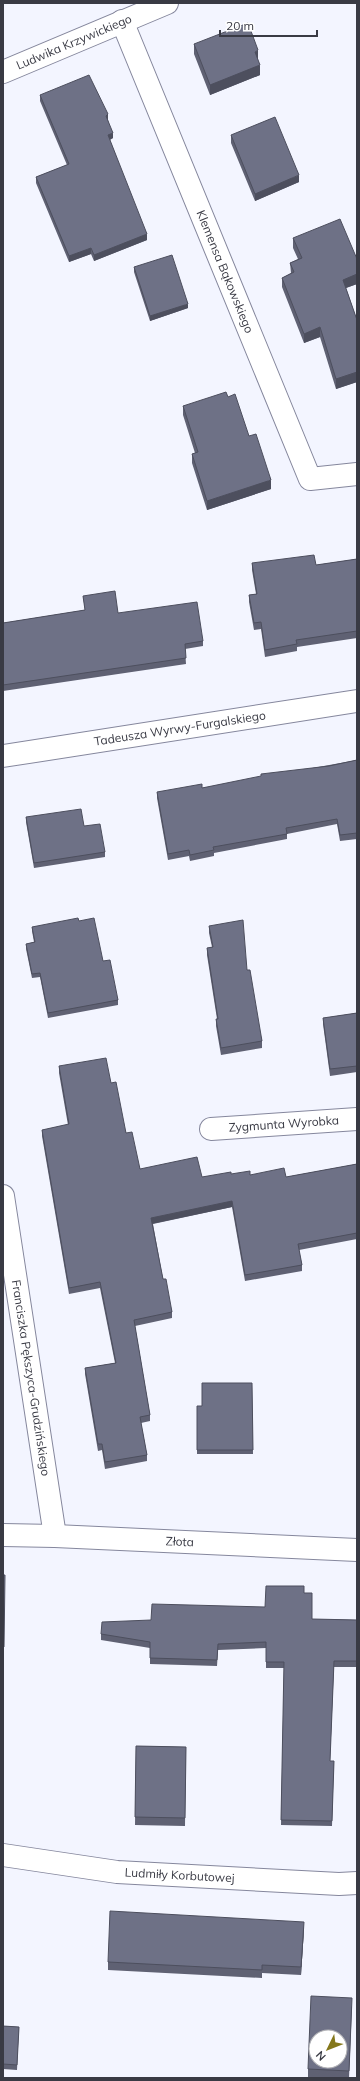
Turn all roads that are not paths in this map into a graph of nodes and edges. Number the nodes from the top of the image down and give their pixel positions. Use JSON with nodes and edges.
{"nodes":[{"id":1,"x":167,"y":3,"type":"edge"},
{"id":2,"x":122,"y":21,"type":"junction"},
{"id":3,"x":3,"y":72,"type":"edge"},
{"id":4,"x":357,"y":474,"type":"edge"},
{"id":5,"x":357,"y":701,"type":"edge"},
{"id":6,"x":3,"y":756,"type":"edge"},
{"id":7,"x":357,"y":1119,"type":"edge"},
{"id":8,"x":211,"y":1129,"type":"dead end"},
{"id":9,"x":3,"y":1196,"type":"edge"},
{"id":10,"x":3,"y":1535,"type":"edge"},
{"id":11,"x":55,"y":1536,"type":"junction"},
{"id":12,"x":357,"y":1550,"type":"edge"},
{"id":13,"x":3,"y":1855,"type":"edge"},
{"id":14,"x":357,"y":1883,"type":"edge"}],
"edges":[{"from":1,"to":2,"type":"street","name":"Ludwika Krzywickiego"},
{"from":2,"to":3,"type":"street","name":"Ludwika Krzywickiego"},
{"from":2,"to":4,"type":"street","name":"Klemensa Bąkowskiego"},
{"from":5,"to":6,"type":"street","name":"Tadeusza Wyrwy-Furgalskiego"},
{"from":7,"to":8,"type":"street","name":"Zygmunta Wyrobka"},
{"from":9,"to":11,"type":"street","name":"Franciszka Pększyca-Grudzińskiego"},
{"from":10,"to":11,"type":"street","name":"Złota"},
{"from":11,"to":12,"type":"street","name":"Złota"},
{"from":13,"to":14,"type":"street","name":"Ludmiły Korbutowej"}]}
